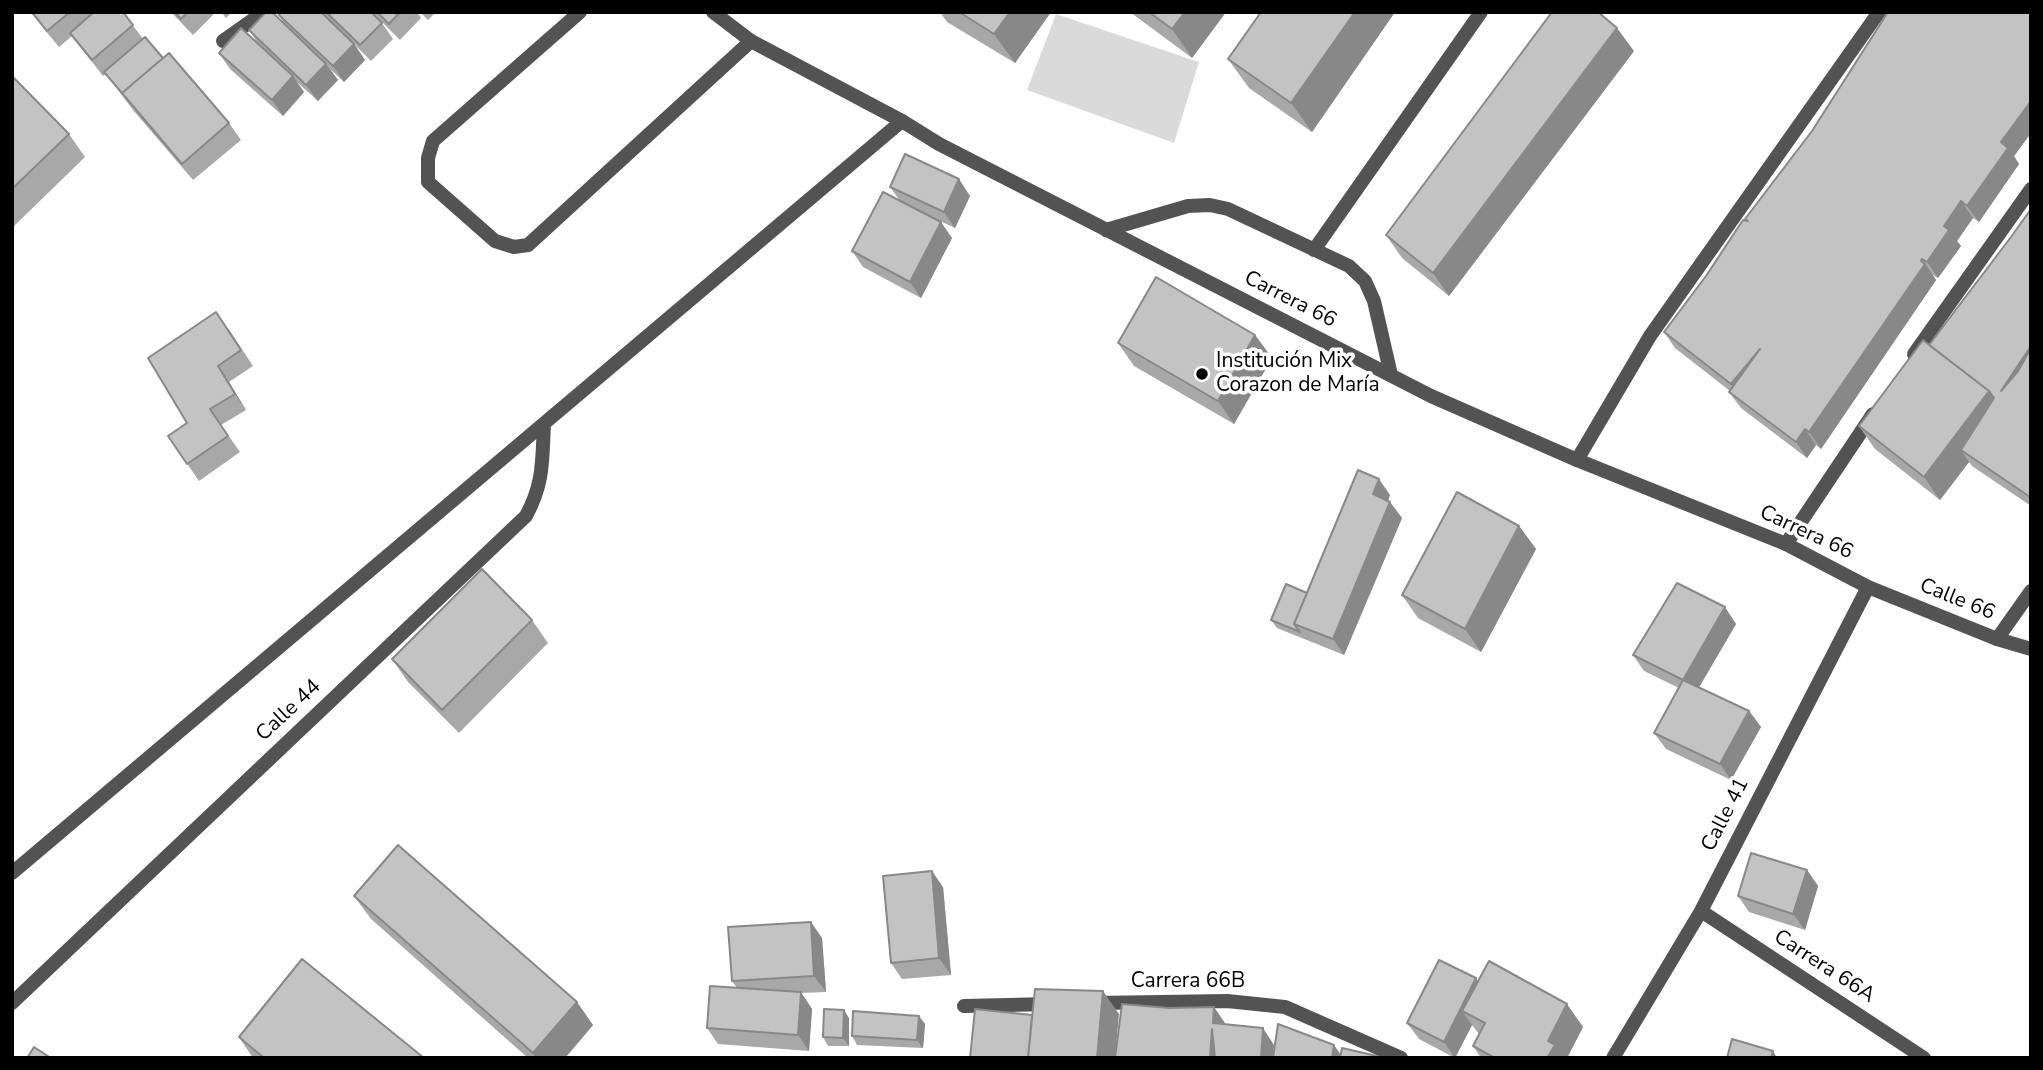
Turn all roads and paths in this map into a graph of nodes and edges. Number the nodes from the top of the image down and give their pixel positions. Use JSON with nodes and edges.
{"nodes":[{"id":1,"x":264,"y":12,"type":"edge"},
{"id":2,"x":580,"y":12,"type":"edge"},
{"id":3,"x":713,"y":12,"type":"edge"},
{"id":4,"x":1480,"y":12,"type":"edge"},
{"id":5,"x":1879,"y":12,"type":"edge"},
{"id":6,"x":223,"y":41,"type":"dead end"},
{"id":7,"x":751,"y":41,"type":"junction"},
{"id":8,"x":902,"y":121,"type":"junction"},
{"id":9,"x":2031,"y":189,"type":"edge"},
{"id":10,"x":1106,"y":230,"type":"junction"},
{"id":11,"x":1314,"y":250,"type":"junction"},
{"id":12,"x":1904,"y":369,"type":"edge"},
{"id":13,"x":1391,"y":375,"type":"junction"},
{"id":14,"x":1880,"y":403,"type":"edge"},
{"id":15,"x":544,"y":424,"type":"junction"},
{"id":16,"x":1577,"y":460,"type":"junction"},
{"id":17,"x":1786,"y":544,"type":"junction"},
{"id":18,"x":1868,"y":587,"type":"junction"},
{"id":19,"x":2031,"y":591,"type":"edge"},
{"id":20,"x":1997,"y":639,"type":"junction"},
{"id":21,"x":2031,"y":649,"type":"edge"},
{"id":22,"x":12,"y":873,"type":"edge"},
{"id":23,"x":1701,"y":911,"type":"junction"},
{"id":24,"x":12,"y":1003,"type":"edge"},
{"id":25,"x":964,"y":1006,"type":"dead end"},
{"id":26,"x":1401,"y":1058,"type":"edge"},
{"id":27,"x":1613,"y":1058,"type":"edge"},
{"id":28,"x":1924,"y":1058,"type":"edge"}],
"edges":[{"from":1,"to":6,"type":"street"},
{"from":2,"to":7,"type":"street"},
{"from":3,"to":7,"type":"street","name":"Carrera 66"},
{"from":4,"to":11,"type":"street"},
{"from":5,"to":16,"type":"street"},
{"from":7,"to":8,"type":"street","name":"Carrera 66"},
{"from":8,"to":10,"type":"street","name":"Carrera 66"},
{"from":8,"to":15,"type":"street"},
{"from":9,"to":12,"type":"street"},
{"from":10,"to":11,"type":"street"},
{"from":10,"to":13,"type":"street","name":"Carrera 66"},
{"from":11,"to":13,"type":"street"},
{"from":13,"to":16,"type":"street","name":"Carrera 66"},
{"from":14,"to":17,"type":"street"},
{"from":15,"to":22,"type":"street"},
{"from":15,"to":24,"type":"street","name":"Calle 44"},
{"from":16,"to":17,"type":"street","name":"Carrera 66"},
{"from":17,"to":18,"type":"street","name":"Carrera 66"},
{"from":18,"to":20,"type":"street","name":"Calle 66"},
{"from":18,"to":23,"type":"street","name":"Calle 41"},
{"from":19,"to":20,"type":"street"},
{"from":20,"to":21,"type":"street","name":"Calle 66"},
{"from":23,"to":27,"type":"street","name":"Calle 41"},
{"from":23,"to":28,"type":"street","name":"Carrera 66A"},
{"from":25,"to":26,"type":"street","name":"Carrera 66B"}]}
